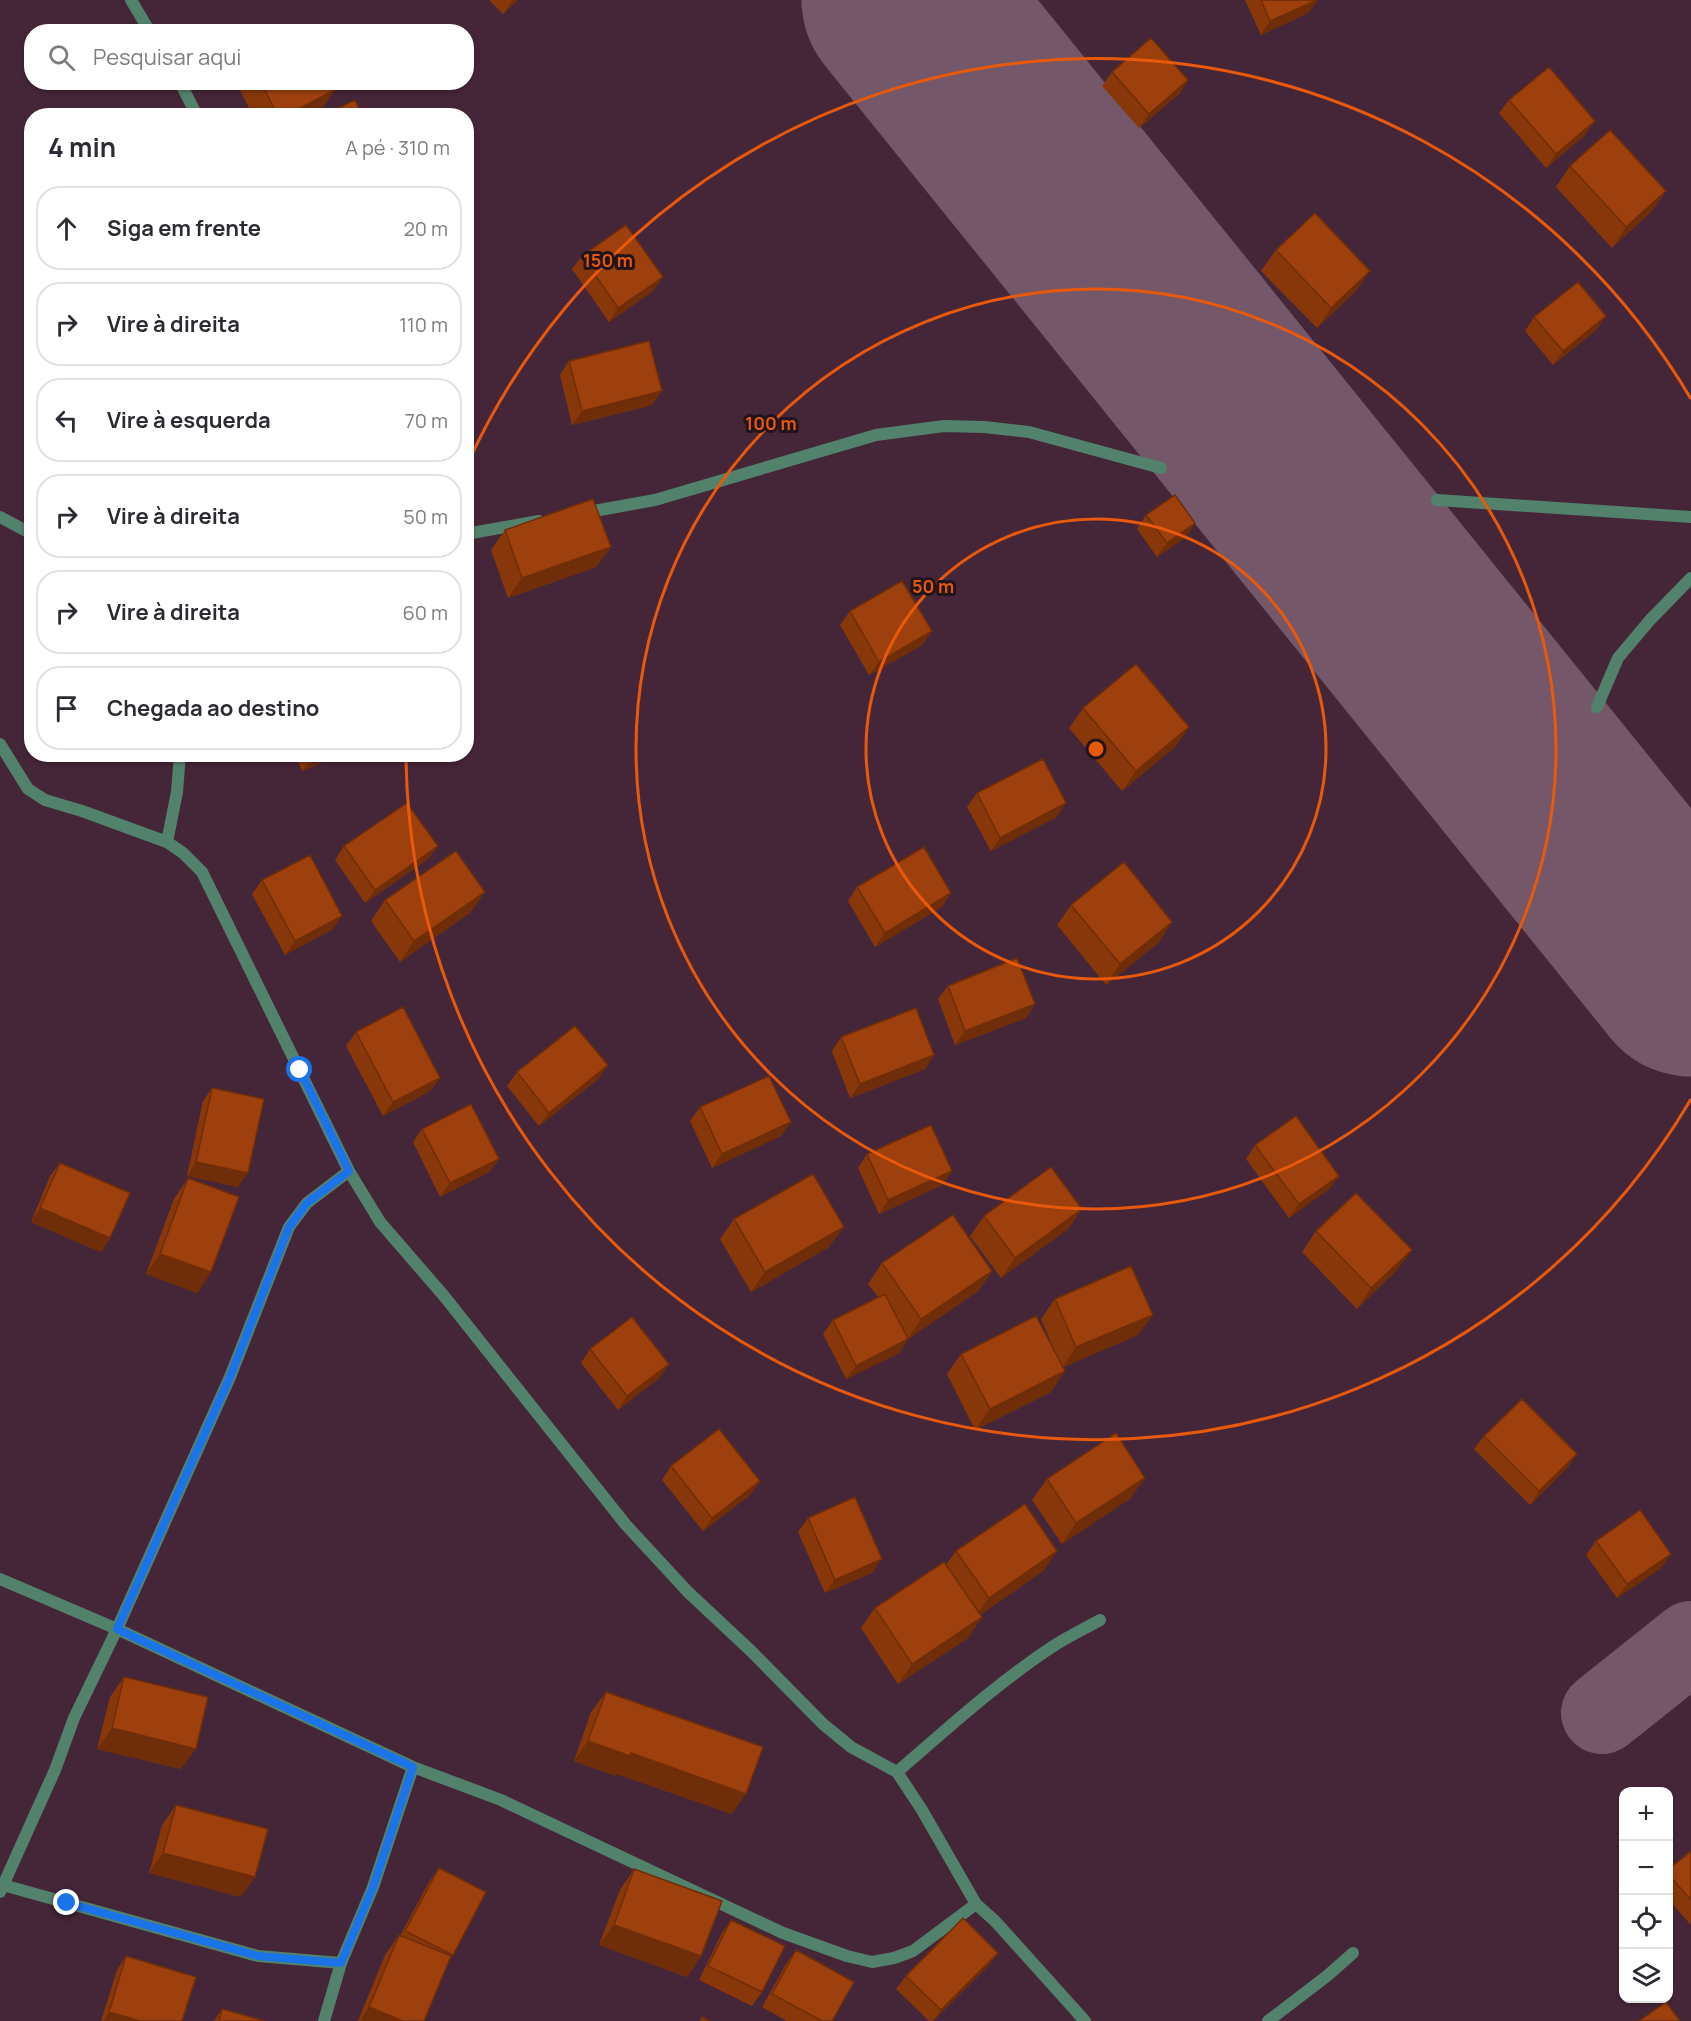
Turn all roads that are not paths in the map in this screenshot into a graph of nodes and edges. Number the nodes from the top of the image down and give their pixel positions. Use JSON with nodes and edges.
{"nodes":[{"id":1,"x":130,"y":0,"type":"edge"},
{"id":2,"x":145,"y":24,"type":"edge"},
{"id":3,"x":184,"y":90,"type":"edge"},
{"id":4,"x":193,"y":108,"type":"edge"},
{"id":5,"x":1161,"y":468,"type":"dead end"},
{"id":6,"x":1437,"y":500,"type":"dead end"},
{"id":7,"x":573,"y":515,"type":"edge"},
{"id":8,"x":0,"y":517,"type":"edge"},
{"id":9,"x":1691,"y":517,"type":"edge"},
{"id":10,"x":549,"y":519,"type":"edge"},
{"id":11,"x":24,"y":530,"type":"edge"},
{"id":12,"x":474,"y":533,"type":"edge"},
{"id":13,"x":1691,"y":578,"type":"edge"},
{"id":14,"x":1597,"y":707,"type":"dead end"},
{"id":15,"x":0,"y":744,"type":"edge"},
{"id":16,"x":179,"y":762,"type":"edge"},
{"id":17,"x":167,"y":842,"type":"junction"},
{"id":18,"x":349,"y":1171,"type":"junction"},
{"id":19,"x":0,"y":1579,"type":"edge"},
{"id":20,"x":1100,"y":1620,"type":"dead end"},
{"id":21,"x":117,"y":1629,"type":"junction"},
{"id":22,"x":413,"y":1767,"type":"junction"},
{"id":23,"x":897,"y":1772,"type":"junction"},
{"id":24,"x":2,"y":1889,"type":"edge"},
{"id":25,"x":976,"y":1904,"type":"junction"},
{"id":26,"x":1353,"y":1953,"type":"dead end"},
{"id":27,"x":341,"y":1963,"type":"junction"},
{"id":28,"x":324,"y":2021,"type":"edge"},
{"id":29,"x":1085,"y":2021,"type":"edge"},
{"id":30,"x":1269,"y":2021,"type":"edge"}],
"edges":[{"from":1,"to":2,"type":"street"},
{"from":3,"to":4,"type":"street"},
{"from":5,"to":7,"type":"street"},
{"from":6,"to":9,"type":"street"},
{"from":8,"to":11,"type":"street"},
{"from":10,"to":12,"type":"street"},
{"from":13,"to":14,"type":"street"},
{"from":15,"to":17,"type":"street"},
{"from":16,"to":17,"type":"street"},
{"from":17,"to":18,"type":"street"},
{"from":18,"to":21,"type":"street"},
{"from":18,"to":23,"type":"street"},
{"from":19,"to":21,"type":"street"},
{"from":20,"to":23,"type":"street"},
{"from":21,"to":22,"type":"street"},
{"from":21,"to":24,"type":"street"},
{"from":22,"to":25,"type":"street"},
{"from":22,"to":27,"type":"street"},
{"from":23,"to":25,"type":"street"},
{"from":24,"to":27,"type":"street"},
{"from":25,"to":29,"type":"street"},
{"from":26,"to":30,"type":"street"},
{"from":27,"to":28,"type":"street"}]}
